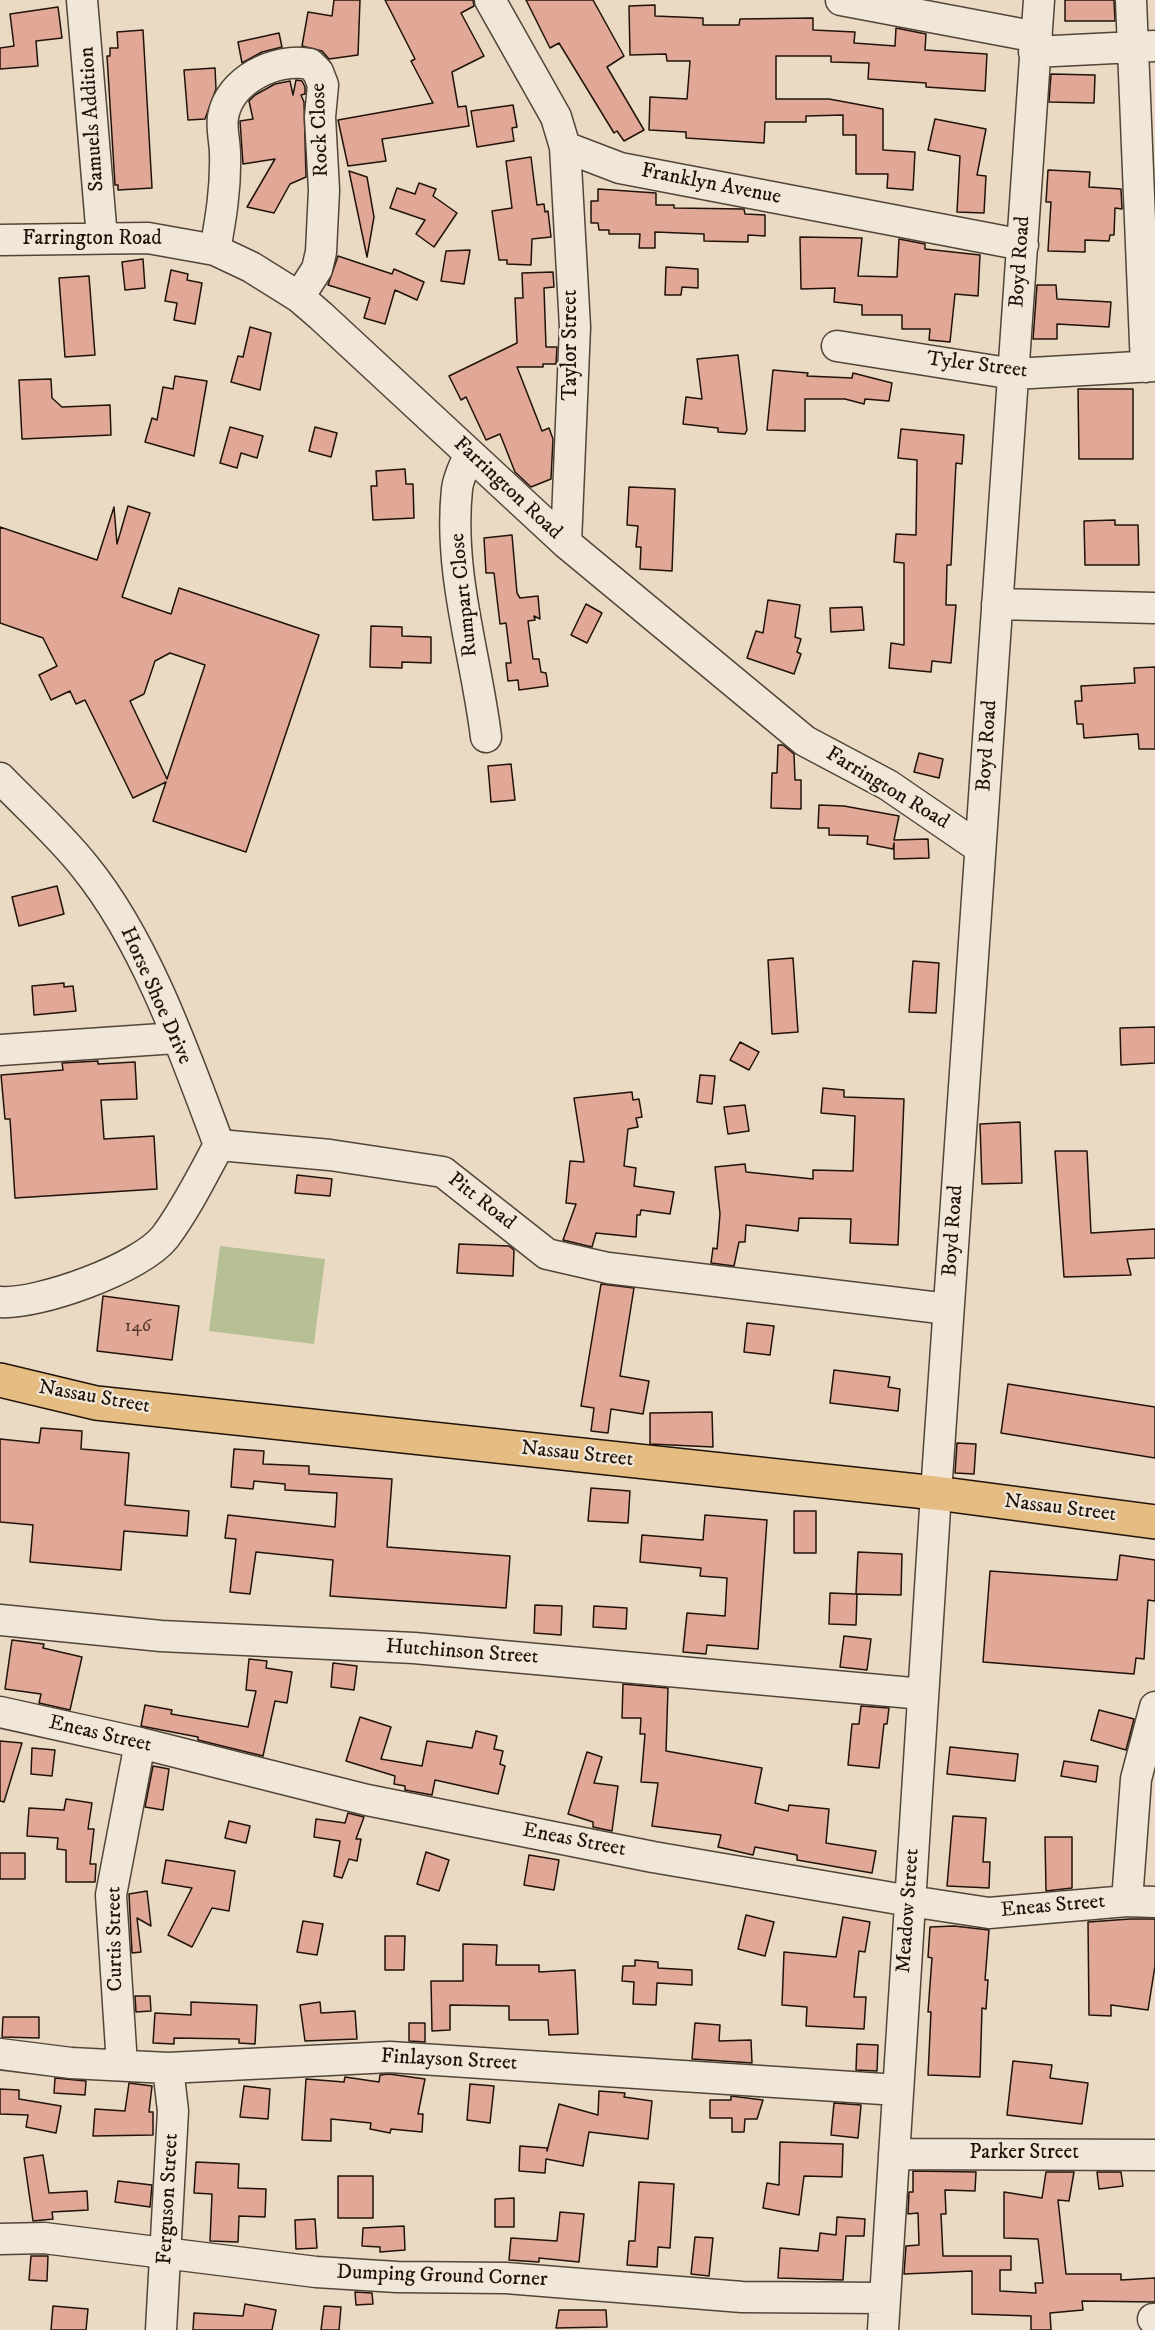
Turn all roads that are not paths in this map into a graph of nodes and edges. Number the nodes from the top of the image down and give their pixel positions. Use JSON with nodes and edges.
{"nodes":[{"id":1,"x":82,"y":0,"type":"edge"},
{"id":2,"x":490,"y":0,"type":"edge"},
{"id":3,"x":841,"y":0,"type":"edge"},
{"id":4,"x":1040,"y":0,"type":"edge"},
{"id":5,"x":1131,"y":0,"type":"edge"},
{"id":6,"x":1036,"y":44,"type":"junction"},
{"id":7,"x":1144,"y":47,"type":"edge"},
{"id":8,"x":565,"y":147,"type":"junction"},
{"id":9,"x":102,"y":238,"type":"junction"},
{"id":10,"x":0,"y":240,"type":"edge"},
{"id":11,"x":1023,"y":245,"type":"junction"},
{"id":12,"x":215,"y":250,"type":"junction"},
{"id":13,"x":299,"y":297,"type":"junction"},
{"id":14,"x":837,"y":346,"type":"dead end"},
{"id":15,"x":1150,"y":367,"type":"edge"},
{"id":16,"x":1014,"y":374,"type":"junction"},
{"id":17,"x":469,"y":454,"type":"junction"},
{"id":18,"x":566,"y":543,"type":"junction"},
{"id":19,"x":998,"y":604,"type":"junction"},
{"id":20,"x":1155,"y":608,"type":"edge"},
{"id":21,"x":486,"y":737,"type":"dead end"},
{"id":22,"x":0,"y":778,"type":"edge"},
{"id":23,"x":980,"y":848,"type":"junction"},
{"id":24,"x":176,"y":1038,"type":"junction"},
{"id":25,"x":0,"y":1050,"type":"edge"},
{"id":26,"x":219,"y":1145,"type":"junction"},
{"id":27,"x":0,"y":1302,"type":"edge"},
{"id":28,"x":948,"y":1309,"type":"junction"},
{"id":29,"x":0,"y":1380,"type":"edge"},
{"id":30,"x":936,"y":1493,"type":"junction"},
{"id":31,"x":1155,"y":1522,"type":"edge"},
{"id":32,"x":0,"y":1620,"type":"edge"},
{"id":33,"x":923,"y":1694,"type":"junction"},
{"id":34,"x":1155,"y":1707,"type":"edge"},
{"id":35,"x":0,"y":1712,"type":"edge"},
{"id":36,"x":140,"y":1743,"type":"junction"},
{"id":37,"x":910,"y":1901,"type":"junction"},
{"id":38,"x":1141,"y":1901,"type":"edge"},
{"id":39,"x":0,"y":2054,"type":"edge"},
{"id":40,"x":122,"y":2065,"type":"junction"},
{"id":41,"x":168,"y":2068,"type":"junction"},
{"id":42,"x":898,"y":2090,"type":"junction"},
{"id":43,"x":894,"y":2154,"type":"junction"},
{"id":44,"x":1155,"y":2155,"type":"edge"},
{"id":45,"x":0,"y":2238,"type":"edge"},
{"id":46,"x":167,"y":2253,"type":"junction"},
{"id":47,"x":885,"y":2298,"type":"junction"},
{"id":48,"x":160,"y":2330,"type":"edge"},
{"id":49,"x":883,"y":2330,"type":"edge"}],
"edges":[{"from":1,"to":9,"type":"street","name":"Samuels Addition"},
{"from":2,"to":8,"type":"street"},
{"from":3,"to":6,"type":"street"},
{"from":4,"to":6,"type":"street","name":"Boyd Road"},
{"from":5,"to":7,"type":"street"},
{"from":6,"to":7,"type":"street"},
{"from":6,"to":11,"type":"street","name":"Boyd Road"},
{"from":7,"to":15,"type":"street"},
{"from":8,"to":11,"type":"street","name":"Franklyn Avenue"},
{"from":8,"to":18,"type":"street","name":"Taylor Street"},
{"from":9,"to":10,"type":"street","name":"Farrington Road"},
{"from":9,"to":12,"type":"street","name":"Farrington Road"},
{"from":11,"to":16,"type":"street","name":"Boyd Road"},
{"from":12,"to":13,"type":"street","name":"Farrington Road"},
{"from":12,"to":13,"type":"street","name":"Rock Close"},
{"from":13,"to":17,"type":"street","name":"Farrington Road"},
{"from":14,"to":16,"type":"street","name":"Tyler Street"},
{"from":15,"to":16,"type":"street","name":"Tyler Street"},
{"from":16,"to":19,"type":"street","name":"Boyd Road"},
{"from":17,"to":18,"type":"street","name":"Farrington Road"},
{"from":17,"to":21,"type":"street","name":"Rumpart Close"},
{"from":18,"to":23,"type":"street","name":"Farrington Road"},
{"from":19,"to":20,"type":"street"},
{"from":19,"to":23,"type":"street","name":"Boyd Road"},
{"from":22,"to":24,"type":"street","name":"Horse Shoe Drive"},
{"from":23,"to":28,"type":"street","name":"Boyd Road"},
{"from":24,"to":25,"type":"street"},
{"from":24,"to":26,"type":"street","name":"Horse Shoe Drive"},
{"from":26,"to":27,"type":"street"},
{"from":26,"to":28,"type":"street","name":"Pitt Road"},
{"from":28,"to":30,"type":"street","name":"Boyd Road"},
{"from":29,"to":30,"type":"main road","name":"Nassau Street"},
{"from":30,"to":31,"type":"main road","name":"Nassau Street"},
{"from":30,"to":33,"type":"street","name":"Meadow Street"},
{"from":32,"to":33,"type":"street","name":"Hutchinson Street"},
{"from":33,"to":37,"type":"street","name":"Meadow Street"},
{"from":34,"to":38,"type":"street"},
{"from":35,"to":36,"type":"street","name":"Eneas Street"},
{"from":36,"to":37,"type":"street","name":"Eneas Street"},
{"from":36,"to":40,"type":"street","name":"Curtis Street"},
{"from":37,"to":38,"type":"street","name":"Eneas Street"},
{"from":37,"to":42,"type":"street","name":"Meadow Street"},
{"from":39,"to":40,"type":"street","name":"Finlayson Street"},
{"from":40,"to":41,"type":"street","name":"Finlayson Street"},
{"from":41,"to":42,"type":"street","name":"Finlayson Street"},
{"from":41,"to":46,"type":"street","name":"Ferguson Street"},
{"from":42,"to":43,"type":"street","name":"Meadow Street"},
{"from":43,"to":44,"type":"street","name":"Parker Street"},
{"from":43,"to":47,"type":"street","name":"Meadow Street"},
{"from":45,"to":46,"type":"street","name":"Dumping Ground Corner"},
{"from":46,"to":47,"type":"street","name":"Dumping Ground Corner"},
{"from":46,"to":48,"type":"street","name":"Ferguson Street"},
{"from":47,"to":49,"type":"street","name":"Meadow Street"}]}
